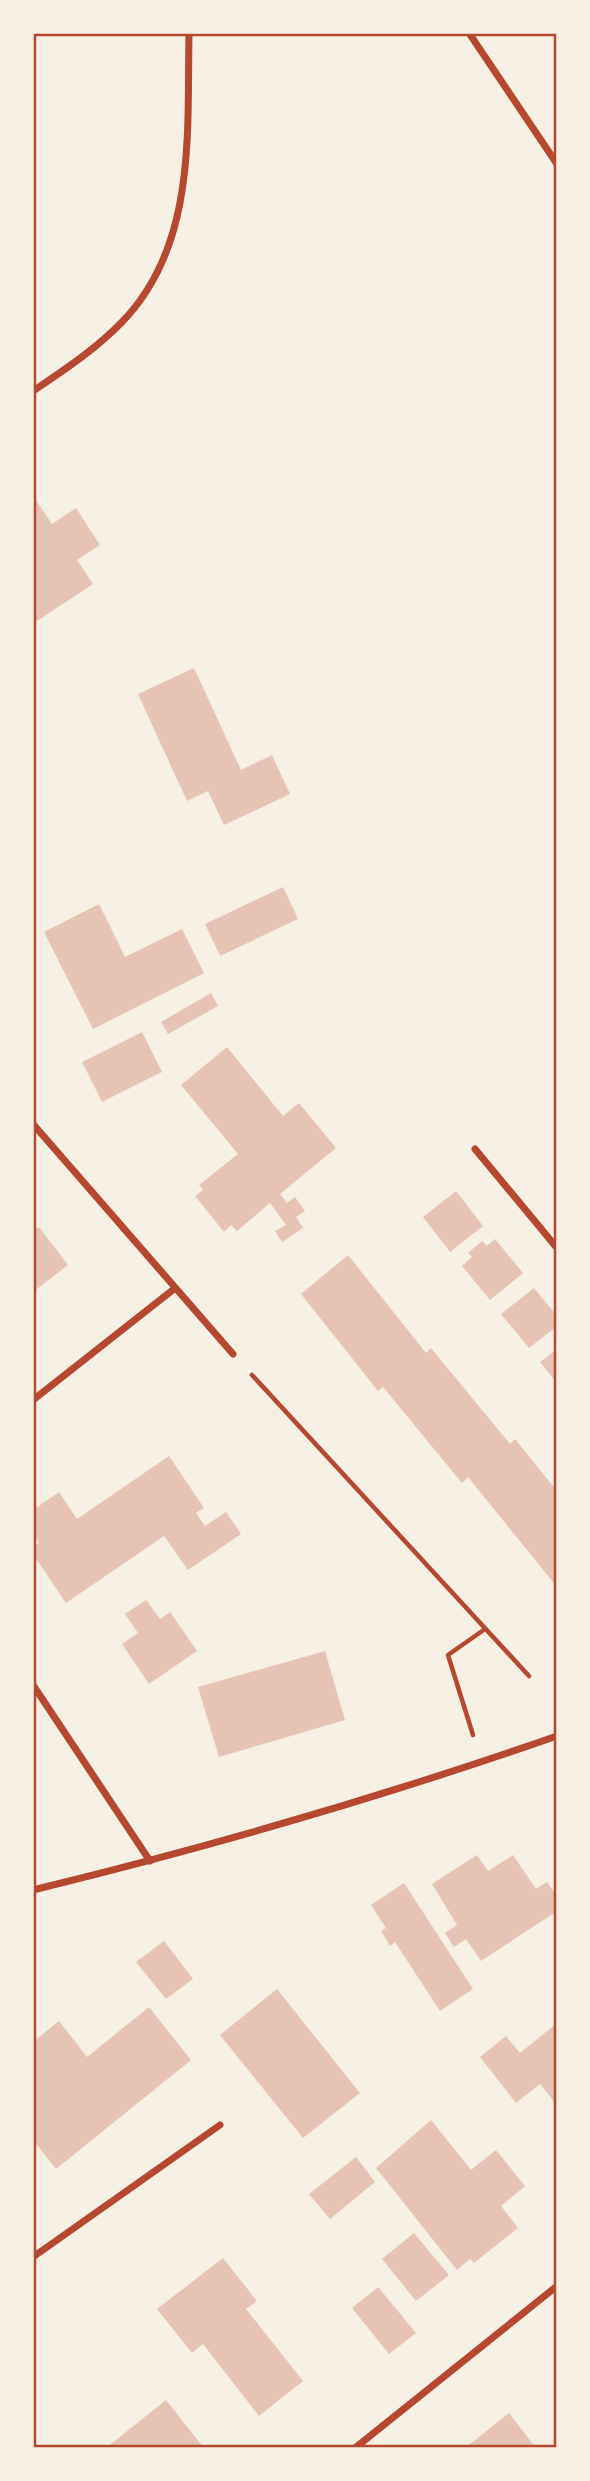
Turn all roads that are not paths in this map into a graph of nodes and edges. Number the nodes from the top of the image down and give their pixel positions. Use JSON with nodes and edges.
{"nodes":[{"id":1,"x":188,"y":33,"type":"edge"},
{"id":2,"x":469,"y":33,"type":"edge"},
{"id":3,"x":557,"y":164,"type":"edge"},
{"id":4,"x":33,"y":391,"type":"edge"},
{"id":5,"x":33,"y":1124,"type":"edge"},
{"id":6,"x":475,"y":1149,"type":"dead end"},
{"id":7,"x":557,"y":1248,"type":"edge"},
{"id":8,"x":174,"y":1289,"type":"junction"},
{"id":9,"x":233,"y":1354,"type":"road end"},
{"id":10,"x":33,"y":1400,"type":"edge"},
{"id":11,"x":33,"y":1685,"type":"edge"},
{"id":12,"x":557,"y":1736,"type":"edge"},
{"id":13,"x":150,"y":1861,"type":"junction"},
{"id":14,"x":33,"y":1891,"type":"edge"},
{"id":15,"x":220,"y":2125,"type":"dead end"},
{"id":16,"x":33,"y":2257,"type":"edge"},
{"id":17,"x":557,"y":2286,"type":"edge"},
{"id":18,"x":355,"y":2448,"type":"edge"}],
"edges":[{"from":1,"to":4,"type":"street"},
{"from":2,"to":3,"type":"street"},
{"from":5,"to":8,"type":"street"},
{"from":6,"to":7,"type":"street"},
{"from":8,"to":9,"type":"street"},
{"from":8,"to":10,"type":"street"},
{"from":11,"to":13,"type":"street"},
{"from":12,"to":13,"type":"street"},
{"from":13,"to":14,"type":"street"},
{"from":15,"to":16,"type":"street"},
{"from":17,"to":18,"type":"street"}]}
